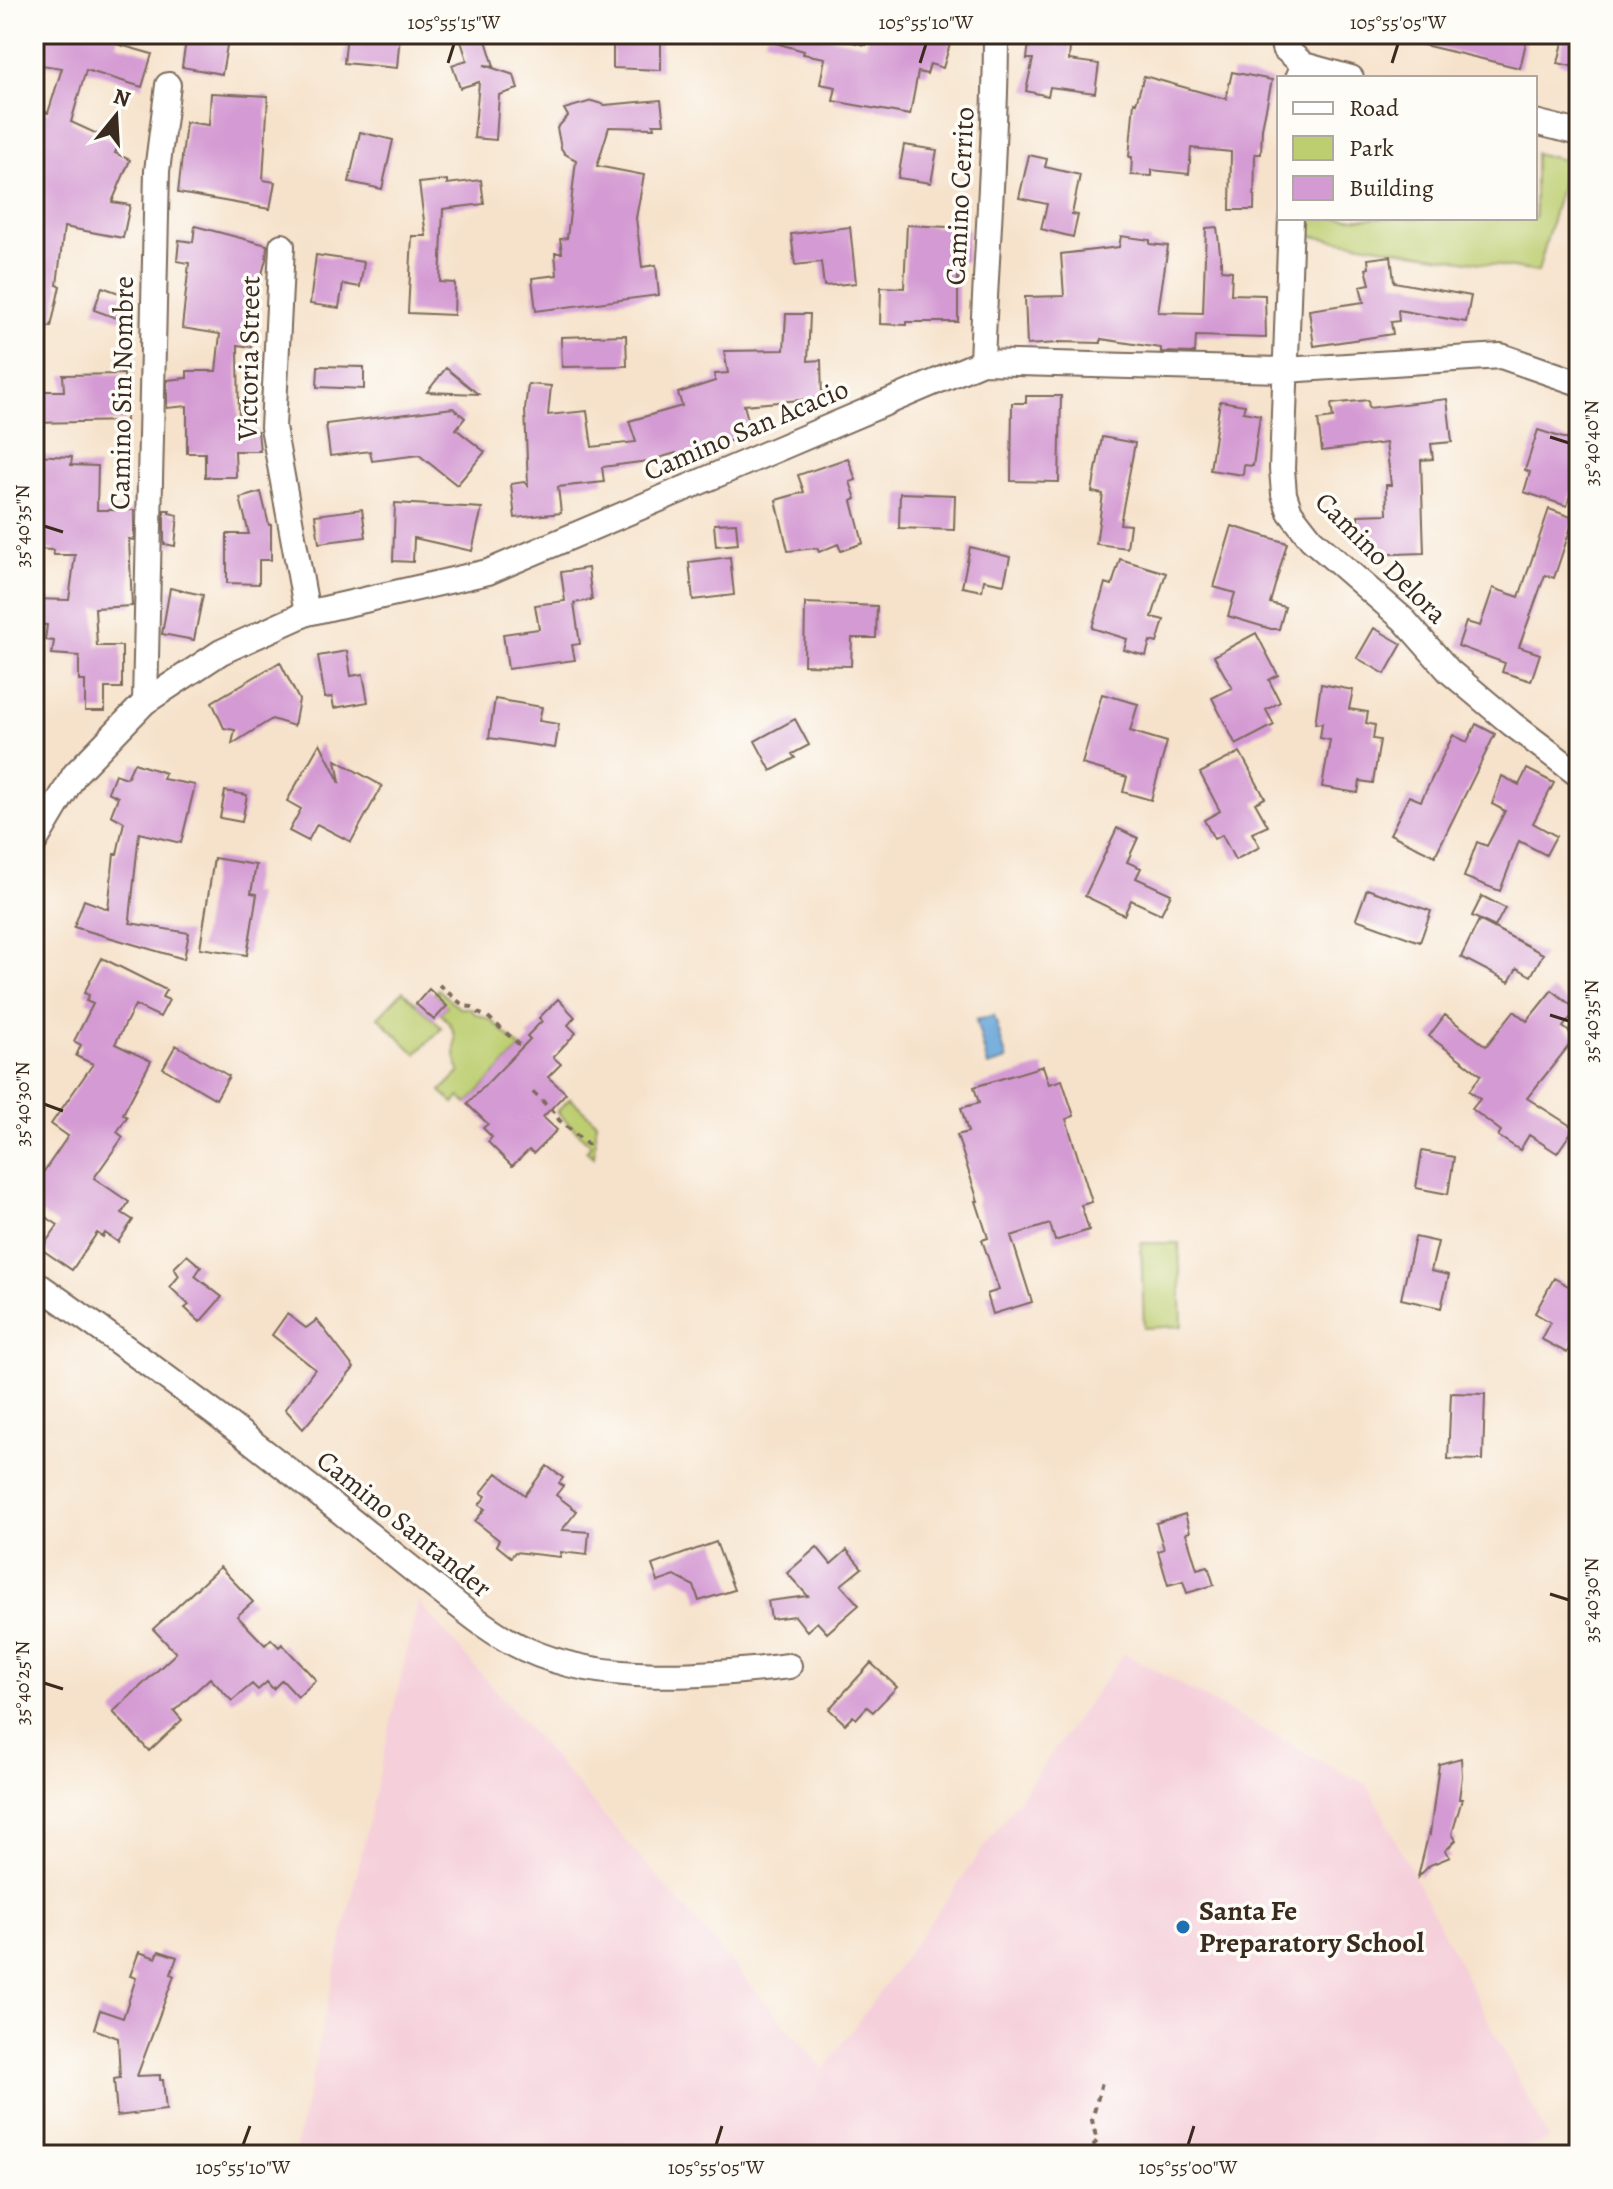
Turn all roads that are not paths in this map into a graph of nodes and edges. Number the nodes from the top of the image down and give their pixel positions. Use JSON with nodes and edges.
{"nodes":[{"id":1,"x":996,"y":34,"type":"edge"},
{"id":2,"x":1282,"y":34,"type":"edge"},
{"id":3,"x":1301,"y":72,"type":"edge"},
{"id":4,"x":1334,"y":76,"type":"edge"},
{"id":5,"x":168,"y":85,"type":"dead end"},
{"id":6,"x":1537,"y":122,"type":"edge"},
{"id":7,"x":1579,"y":133,"type":"edge"},
{"id":8,"x":1291,"y":220,"type":"edge"},
{"id":9,"x":282,"y":246,"type":"dead end"},
{"id":10,"x":982,"y":362,"type":"junction"},
{"id":11,"x":1285,"y":370,"type":"junction"},
{"id":12,"x":1579,"y":383,"type":"edge"},
{"id":13,"x":307,"y":613,"type":"junction"},
{"id":14,"x":145,"y":702,"type":"junction"},
{"id":15,"x":1579,"y":775,"type":"edge"},
{"id":16,"x":34,"y":843,"type":"edge"},
{"id":17,"x":34,"y":1282,"type":"edge"},
{"id":18,"x":789,"y":1666,"type":"dead end"}],
"edges":[{"from":1,"to":10,"type":"street","name":"Camino Cerrito"},
{"from":2,"to":3,"type":"street"},
{"from":3,"to":4,"type":"street"},
{"from":5,"to":14,"type":"street","name":"Camino Sin Nombre"},
{"from":6,"to":7,"type":"street"},
{"from":8,"to":11,"type":"street","name":"Camino Delora"},
{"from":9,"to":13,"type":"street","name":"Victoria Street"},
{"from":10,"to":11,"type":"street","name":"Camino San Acacio"},
{"from":10,"to":13,"type":"street","name":"Camino San Acacio"},
{"from":11,"to":12,"type":"street","name":"Camino San Acacio"},
{"from":11,"to":15,"type":"street","name":"Camino Delora"},
{"from":13,"to":14,"type":"street","name":"Camino San Acacio"},
{"from":14,"to":16,"type":"street","name":"Camino San Acacio"},
{"from":17,"to":18,"type":"street","name":"Camino Santander"}]}
